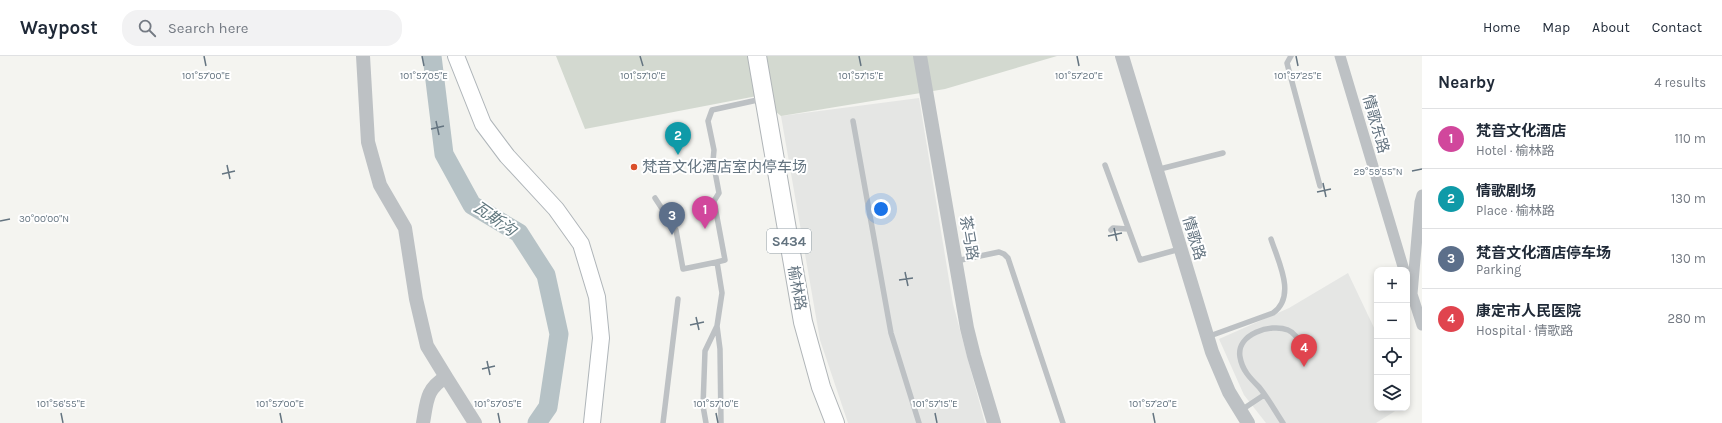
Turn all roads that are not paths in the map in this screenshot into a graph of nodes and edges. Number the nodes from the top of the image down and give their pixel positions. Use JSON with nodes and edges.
{"nodes":[{"id":1,"x":363,"y":56,"type":"edge"},
{"id":2,"x":456,"y":56,"type":"edge"},
{"id":3,"x":756,"y":56,"type":"edge"},
{"id":4,"x":920,"y":56,"type":"edge"},
{"id":5,"x":1122,"y":56,"type":"edge"},
{"id":6,"x":1291,"y":56,"type":"edge"},
{"id":7,"x":1340,"y":56,"type":"edge"},
{"id":8,"x":764,"y":98,"type":"junction"},
{"id":9,"x":853,"y":121,"type":"dead end"},
{"id":10,"x":1223,"y":153,"type":"dead end"},
{"id":11,"x":1105,"y":165,"type":"dead end"},
{"id":12,"x":1156,"y":170,"type":"junction"},
{"id":13,"x":1320,"y":186,"type":"dead end"},
{"id":14,"x":1422,"y":195,"type":"edge"},
{"id":15,"x":655,"y":198,"type":"dead end"},
{"id":16,"x":1128,"y":229,"type":"junction"},
{"id":17,"x":1111,"y":230,"type":"dead end"},
{"id":18,"x":1271,"y":240,"type":"dead end"},
{"id":19,"x":1180,"y":249,"type":"junction"},
{"id":20,"x":955,"y":261,"type":"junction"},
{"id":21,"x":717,"y":262,"type":"junction"},
{"id":22,"x":1403,"y":267,"type":"edge"},
{"id":23,"x":1410,"y":288,"type":"edge"},
{"id":24,"x":1412,"y":294,"type":"junction"},
{"id":25,"x":678,"y":299,"type":"dead end"},
{"id":26,"x":1422,"y":325,"type":"edge"},
{"id":27,"x":717,"y":326,"type":"junction"},
{"id":28,"x":1207,"y":337,"type":"junction"},
{"id":29,"x":1306,"y":351,"type":"dead end"},
{"id":30,"x":446,"y":377,"type":"junction"},
{"id":31,"x":1264,"y":395,"type":"junction"},
{"id":32,"x":1240,"y":411,"type":"junction"},
{"id":33,"x":832,"y":422,"type":"edge"},
{"id":34,"x":423,"y":423,"type":"edge"},
{"id":35,"x":475,"y":423,"type":"edge"},
{"id":36,"x":592,"y":423,"type":"edge"},
{"id":37,"x":663,"y":423,"type":"edge"},
{"id":38,"x":706,"y":423,"type":"edge"},
{"id":39,"x":721,"y":423,"type":"edge"},
{"id":40,"x":919,"y":423,"type":"edge"},
{"id":41,"x":994,"y":423,"type":"edge"},
{"id":42,"x":1063,"y":423,"type":"edge"},
{"id":43,"x":1248,"y":423,"type":"edge"},
{"id":44,"x":1284,"y":423,"type":"edge"}],
"edges":[{"from":1,"to":30,"type":"street"},
{"from":2,"to":36,"type":"main road"},
{"from":3,"to":8,"type":"main road","name":"榆林路","number":"S434"},
{"from":4,"to":20,"type":"street","name":"茶马路"},
{"from":5,"to":12,"type":"street","name":"情歌路"},
{"from":6,"to":13,"type":"lane"},
{"from":7,"to":22,"type":"street","name":"情歌东路"},
{"from":8,"to":21,"type":"lane"},
{"from":8,"to":33,"type":"main road","name":"榆林路","number":"S434"},
{"from":9,"to":40,"type":"lane"},
{"from":10,"to":12,"type":"lane"},
{"from":11,"to":16,"type":"lane"},
{"from":12,"to":19,"type":"street","name":"情歌路"},
{"from":14,"to":24,"type":"street"},
{"from":15,"to":21,"type":"lane"},
{"from":16,"to":17,"type":"lane"},
{"from":16,"to":19,"type":"lane"},
{"from":18,"to":28,"type":"lane"},
{"from":19,"to":28,"type":"street","name":"情歌路"},
{"from":20,"to":41,"type":"street","name":"茶马路"},
{"from":20,"to":42,"type":"lane"},
{"from":21,"to":27,"type":"lane"},
{"from":23,"to":24,"type":"street"},
{"from":24,"to":26,"type":"street"},
{"from":25,"to":37,"type":"lane"},
{"from":27,"to":38,"type":"lane"},
{"from":27,"to":39,"type":"lane"},
{"from":28,"to":32,"type":"street","name":"情歌路"},
{"from":29,"to":31,"type":"lane"},
{"from":30,"to":34,"type":"street"},
{"from":30,"to":35,"type":"street"},
{"from":31,"to":32,"type":"lane"},
{"from":31,"to":44,"type":"lane"},
{"from":32,"to":43,"type":"street","name":"情歌路"}]}
